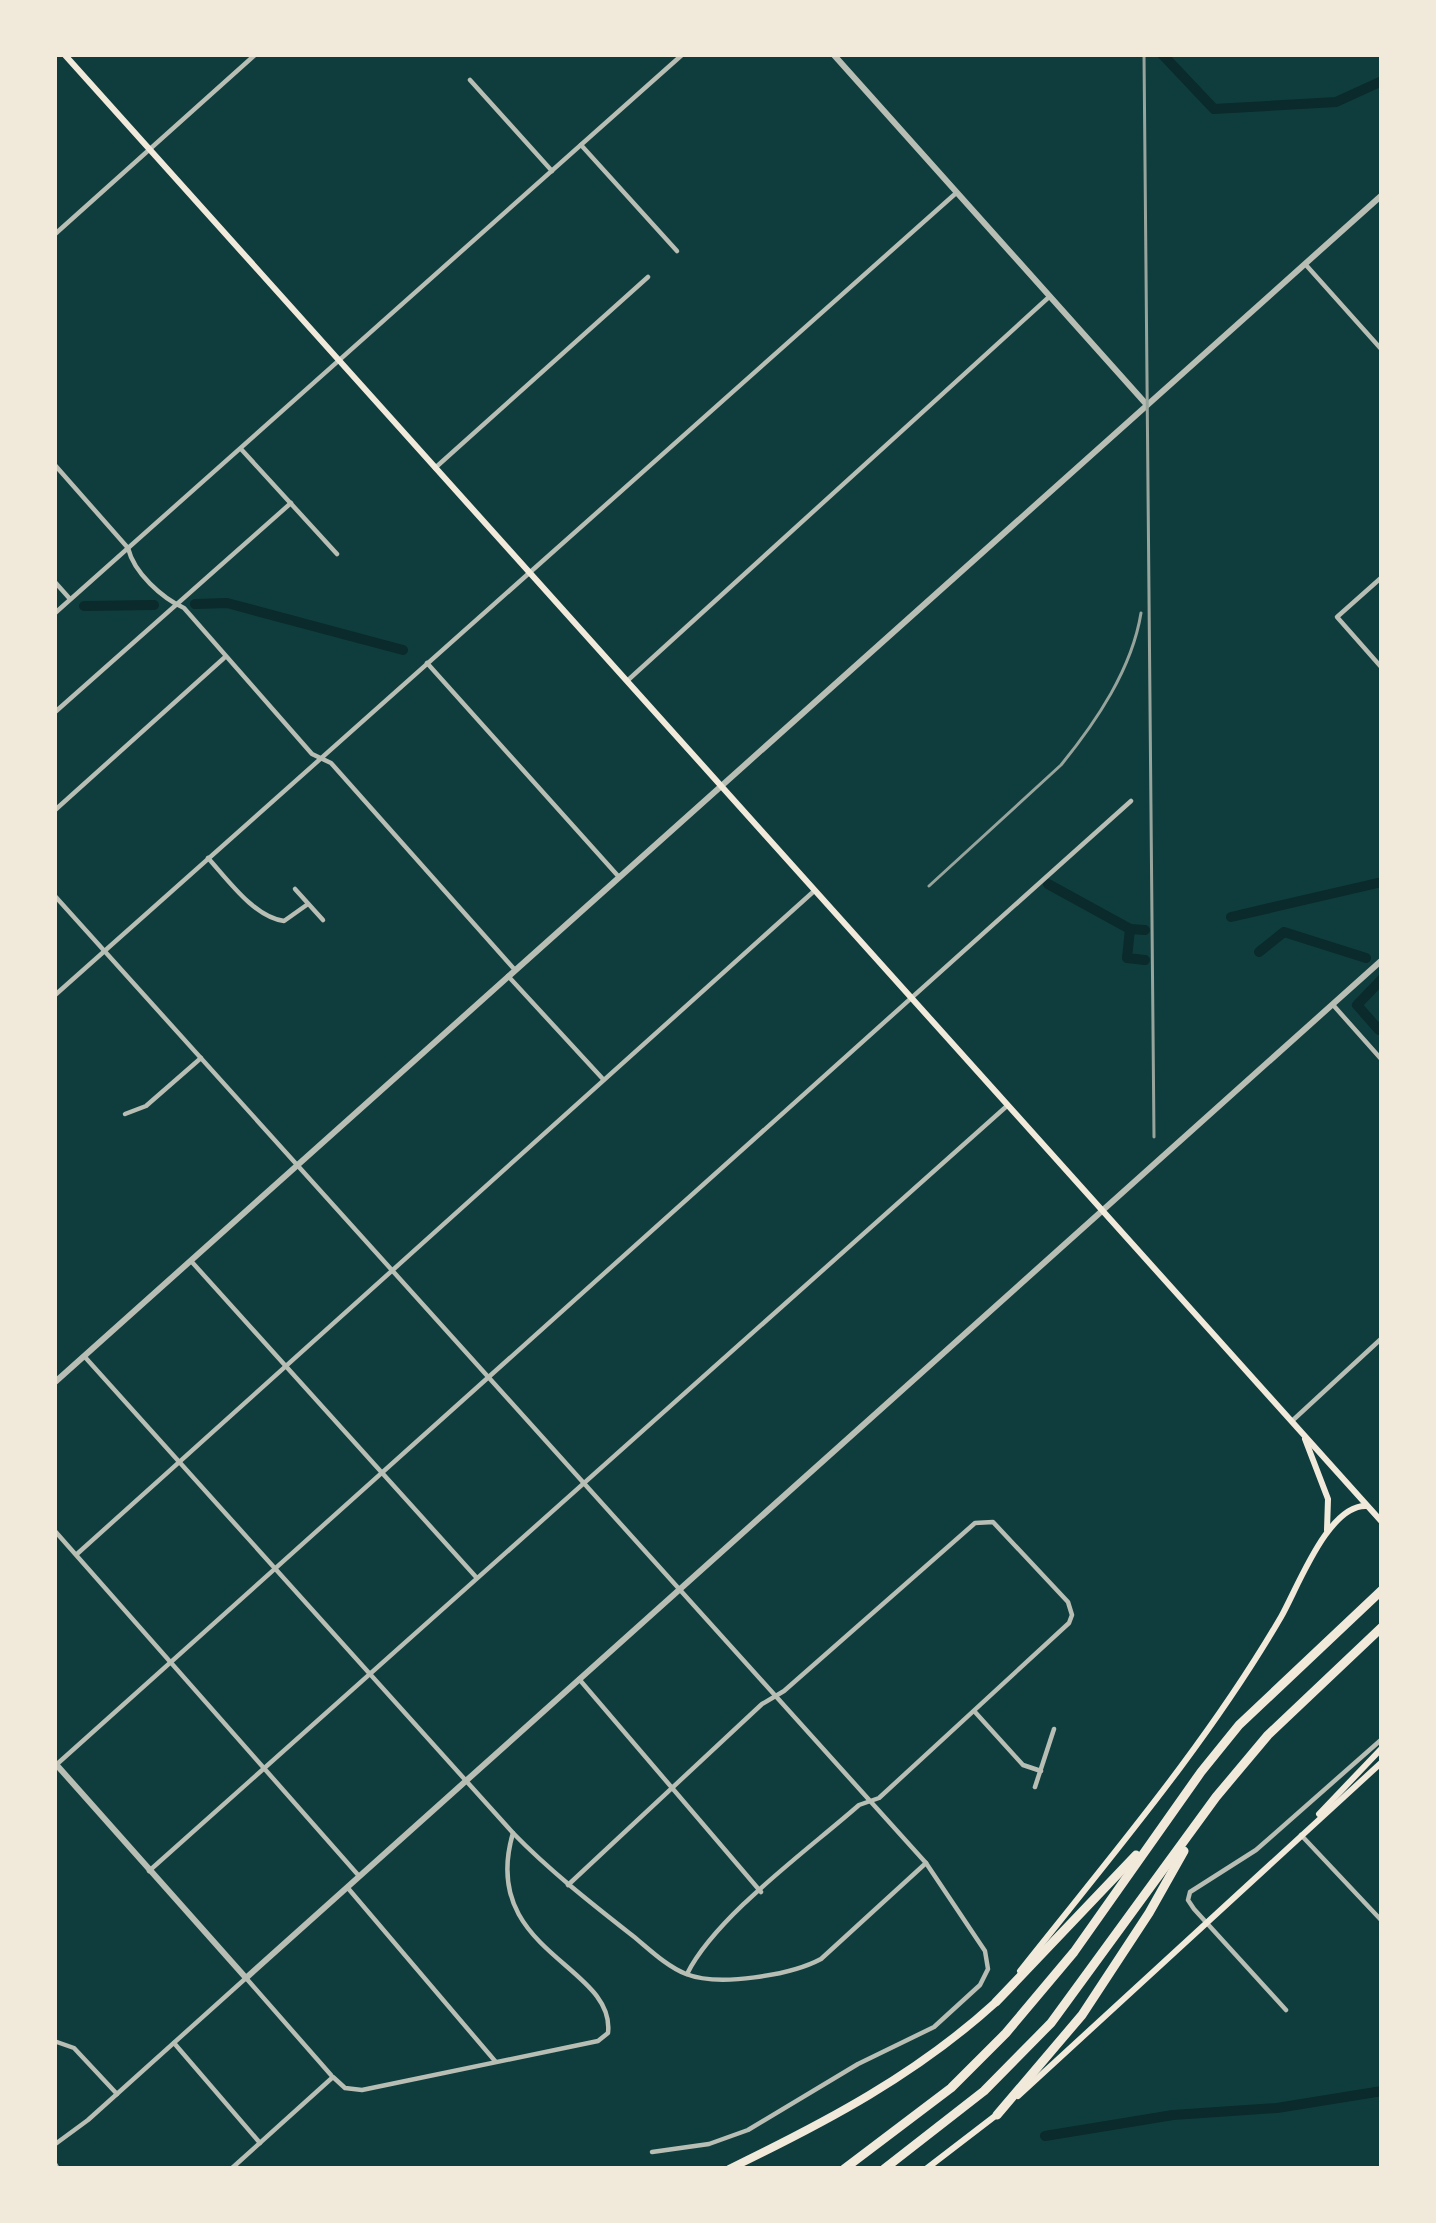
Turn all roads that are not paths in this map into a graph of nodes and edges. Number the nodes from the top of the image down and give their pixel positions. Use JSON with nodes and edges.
{"nodes":[{"id":1,"x":64,"y":54,"type":"edge"},
{"id":2,"x":256,"y":54,"type":"edge"},
{"id":3,"x":683,"y":54,"type":"edge"},
{"id":4,"x":833,"y":54,"type":"edge"},
{"id":5,"x":470,"y":80,"type":"dead end"},
{"id":6,"x":581,"y":146,"type":"junction"},
{"id":7,"x":150,"y":151,"type":"junction"},
{"id":8,"x":552,"y":171,"type":"junction"},
{"id":9,"x":956,"y":193,"type":"junction"},
{"id":10,"x":1382,"y":195,"type":"edge"},
{"id":11,"x":54,"y":235,"type":"edge"},
{"id":12,"x":677,"y":251,"type":"dead end"},
{"id":13,"x":1305,"y":263,"type":"junction"},
{"id":14,"x":648,"y":277,"type":"dead end"},
{"id":15,"x":1049,"y":297,"type":"junction"},
{"id":16,"x":1382,"y":350,"type":"edge"},
{"id":17,"x":339,"y":361,"type":"junction"},
{"id":18,"x":1148,"y":405,"type":"junction"},
{"id":19,"x":241,"y":449,"type":"junction"},
{"id":20,"x":54,"y":464,"type":"edge"},
{"id":21,"x":435,"y":468,"type":"junction"},
{"id":22,"x":291,"y":503,"type":"junction"},
{"id":23,"x":128,"y":548,"type":"junction"},
{"id":24,"x":337,"y":554,"type":"dead end"},
{"id":25,"x":530,"y":572,"type":"junction"},
{"id":26,"x":1382,"y":577,"type":"edge"},
{"id":27,"x":54,"y":581,"type":"edge"},
{"id":28,"x":70,"y":600,"type":"junction"},
{"id":29,"x":176,"y":604,"type":"junction"},
{"id":30,"x":54,"y":614,"type":"edge"},
{"id":31,"x":226,"y":657,"type":"junction"},
{"id":32,"x":428,"y":663,"type":"junction"},
{"id":33,"x":1382,"y":668,"type":"edge"},
{"id":34,"x":627,"y":681,"type":"junction"},
{"id":35,"x":54,"y":712,"type":"edge"},
{"id":36,"x":321,"y":758,"type":"junction"},
{"id":37,"x":721,"y":786,"type":"junction"},
{"id":38,"x":1130,"y":801,"type":"dead end"},
{"id":39,"x":54,"y":811,"type":"edge"},
{"id":40,"x":208,"y":858,"type":"junction"},
{"id":41,"x":619,"y":877,"type":"junction"},
{"id":42,"x":295,"y":890,"type":"dead end"},
{"id":43,"x":815,"y":890,"type":"junction"},
{"id":44,"x":54,"y":895,"type":"edge"},
{"id":45,"x":308,"y":904,"type":"junction"},
{"id":46,"x":323,"y":920,"type":"dead end"},
{"id":47,"x":104,"y":951,"type":"junction"},
{"id":48,"x":1382,"y":960,"type":"edge"},
{"id":49,"x":512,"y":973,"type":"junction"},
{"id":50,"x":54,"y":996,"type":"edge"},
{"id":51,"x":912,"y":998,"type":"junction"},
{"id":52,"x":1332,"y":1005,"type":"junction"},
{"id":53,"x":201,"y":1058,"type":"junction"},
{"id":54,"x":1382,"y":1060,"type":"edge"},
{"id":55,"x":603,"y":1081,"type":"junction"},
{"id":56,"x":1008,"y":1106,"type":"junction"},
{"id":57,"x":125,"y":1114,"type":"dead end"},
{"id":58,"x":297,"y":1165,"type":"junction"},
{"id":59,"x":1102,"y":1210,"type":"junction"},
{"id":60,"x":191,"y":1261,"type":"junction"},
{"id":61,"x":392,"y":1270,"type":"junction"},
{"id":62,"x":1382,"y":1338,"type":"edge"},
{"id":63,"x":85,"y":1356,"type":"junction"},
{"id":64,"x":286,"y":1366,"type":"junction"},
{"id":65,"x":488,"y":1377,"type":"junction"},
{"id":66,"x":54,"y":1383,"type":"edge"},
{"id":67,"x":1292,"y":1421,"type":"junction"},
{"id":68,"x":1303,"y":1433,"type":"junction"},
{"id":69,"x":180,"y":1461,"type":"junction"},
{"id":70,"x":382,"y":1473,"type":"junction"},
{"id":71,"x":583,"y":1483,"type":"junction"},
{"id":72,"x":1368,"y":1506,"type":"junction"},
{"id":73,"x":1382,"y":1522,"type":"edge"},
{"id":74,"x":54,"y":1530,"type":"edge"},
{"id":75,"x":1326,"y":1533,"type":"junction"},
{"id":76,"x":77,"y":1554,"type":"junction"},
{"id":77,"x":275,"y":1568,"type":"junction"},
{"id":78,"x":477,"y":1578,"type":"junction"},
{"id":79,"x":679,"y":1590,"type":"junction"},
{"id":80,"x":1382,"y":1590,"type":"edge"},
{"id":81,"x":1382,"y":1627,"type":"edge"},
{"id":82,"x":170,"y":1662,"type":"junction"},
{"id":83,"x":370,"y":1673,"type":"junction"},
{"id":84,"x":579,"y":1679,"type":"junction"},
{"id":85,"x":777,"y":1696,"type":"junction"},
{"id":86,"x":975,"y":1712,"type":"junction"},
{"id":87,"x":1054,"y":1729,"type":"dead end"},
{"id":88,"x":1382,"y":1739,"type":"edge"},
{"id":89,"x":1382,"y":1748,"type":"edge"},
{"id":90,"x":1382,"y":1762,"type":"edge"},
{"id":91,"x":55,"y":1763,"type":"edge"},
{"id":92,"x":263,"y":1769,"type":"junction"},
{"id":93,"x":1041,"y":1771,"type":"junction"},
{"id":94,"x":466,"y":1781,"type":"junction"},
{"id":95,"x":1036,"y":1787,"type":"dead end"},
{"id":96,"x":672,"y":1788,"type":"junction"},
{"id":97,"x":870,"y":1800,"type":"junction"},
{"id":98,"x":1207,"y":1810,"type":"junction"},
{"id":99,"x":513,"y":1833,"type":"junction"},
{"id":100,"x":1156,"y":1834,"type":"junction"},
{"id":101,"x":1301,"y":1835,"type":"junction"},
{"id":102,"x":926,"y":1863,"type":"junction"},
{"id":103,"x":149,"y":1871,"type":"junction"},
{"id":104,"x":359,"y":1876,"type":"junction"},
{"id":105,"x":568,"y":1885,"type":"junction"},
{"id":106,"x":346,"y":1887,"type":"junction"},
{"id":107,"x":761,"y":1892,"type":"junction"},
{"id":108,"x":1382,"y":1921,"type":"edge"},
{"id":109,"x":1206,"y":1923,"type":"junction"},
{"id":110,"x":687,"y":1975,"type":"junction"},
{"id":111,"x":246,"y":1978,"type":"junction"},
{"id":112,"x":995,"y":2002,"type":"junction"},
{"id":113,"x":1286,"y":2010,"type":"dead end"},
{"id":114,"x":54,"y":2041,"type":"edge"},
{"id":115,"x":174,"y":2043,"type":"junction"},
{"id":116,"x":497,"y":2062,"type":"junction"},
{"id":117,"x":333,"y":2077,"type":"junction"},
{"id":118,"x":117,"y":2094,"type":"junction"},
{"id":119,"x":997,"y":2115,"type":"junction"},
{"id":120,"x":260,"y":2143,"type":"junction"},
{"id":121,"x":54,"y":2145,"type":"edge"},
{"id":122,"x":652,"y":2152,"type":"dead end"},
{"id":123,"x":1382,"y":2157,"type":"edge"},
{"id":124,"x":231,"y":2169,"type":"edge"},
{"id":125,"x":729,"y":2169,"type":"edge"},
{"id":126,"x":844,"y":2169,"type":"edge"},
{"id":127,"x":884,"y":2169,"type":"edge"},
{"id":128,"x":926,"y":2169,"type":"edge"},
{"id":129,"x":1382,"y":2169,"type":"edge"}],
"edges":[{"from":1,"to":7,"type":"main road"},
{"from":2,"to":7,"type":"street"},
{"from":3,"to":6,"type":"street"},
{"from":4,"to":9,"type":"street"},
{"from":5,"to":8,"type":"street"},
{"from":6,"to":8,"type":"street"},
{"from":6,"to":12,"type":"street"},
{"from":7,"to":11,"type":"street"},
{"from":7,"to":17,"type":"main road"},
{"from":8,"to":17,"type":"street"},
{"from":9,"to":15,"type":"street"},
{"from":9,"to":25,"type":"street"},
{"from":10,"to":13,"type":"street"},
{"from":13,"to":16,"type":"street"},
{"from":13,"to":18,"type":"street"},
{"from":14,"to":21,"type":"street"},
{"from":15,"to":18,"type":"street"},
{"from":15,"to":34,"type":"street"},
{"from":17,"to":19,"type":"street"},
{"from":17,"to":21,"type":"main road"},
{"from":18,"to":37,"type":"street"},
{"from":19,"to":22,"type":"street"},
{"from":19,"to":23,"type":"street"},
{"from":20,"to":23,"type":"street"},
{"from":21,"to":25,"type":"main road"},
{"from":22,"to":24,"type":"street"},
{"from":22,"to":29,"type":"street"},
{"from":23,"to":28,"type":"street"},
{"from":23,"to":29,"type":"street"},
{"from":25,"to":32,"type":"street"},
{"from":25,"to":34,"type":"main road"},
{"from":26,"to":33,"type":"street"},
{"from":27,"to":28,"type":"street"},
{"from":28,"to":30,"type":"street"},
{"from":29,"to":31,"type":"street"},
{"from":29,"to":35,"type":"street"},
{"from":31,"to":36,"type":"street"},
{"from":31,"to":39,"type":"street"},
{"from":32,"to":36,"type":"street"},
{"from":32,"to":41,"type":"street"},
{"from":34,"to":37,"type":"main road"},
{"from":36,"to":40,"type":"street"},
{"from":36,"to":49,"type":"street"},
{"from":37,"to":41,"type":"street"},
{"from":37,"to":43,"type":"main road"},
{"from":38,"to":51,"type":"street"},
{"from":40,"to":45,"type":"street"},
{"from":40,"to":47,"type":"street"},
{"from":41,"to":49,"type":"street"},
{"from":42,"to":45,"type":"street"},
{"from":43,"to":51,"type":"main road"},
{"from":43,"to":55,"type":"street"},
{"from":44,"to":47,"type":"street"},
{"from":45,"to":46,"type":"street"},
{"from":47,"to":50,"type":"street"},
{"from":47,"to":53,"type":"street"},
{"from":48,"to":52,"type":"street"},
{"from":49,"to":55,"type":"street"},
{"from":49,"to":58,"type":"street"},
{"from":51,"to":56,"type":"main road"},
{"from":51,"to":65,"type":"street"},
{"from":52,"to":54,"type":"street"},
{"from":52,"to":59,"type":"street"},
{"from":53,"to":57,"type":"street"},
{"from":53,"to":58,"type":"street"},
{"from":55,"to":61,"type":"street"},
{"from":56,"to":59,"type":"main road"},
{"from":56,"to":71,"type":"street"},
{"from":58,"to":60,"type":"street"},
{"from":58,"to":61,"type":"street"},
{"from":59,"to":67,"type":"main road"},
{"from":59,"to":79,"type":"street"},
{"from":60,"to":63,"type":"street"},
{"from":60,"to":64,"type":"street"},
{"from":61,"to":64,"type":"street"},
{"from":61,"to":65,"type":"street"},
{"from":62,"to":67,"type":"street"},
{"from":63,"to":66,"type":"street"},
{"from":63,"to":69,"type":"street"},
{"from":64,"to":69,"type":"street"},
{"from":64,"to":70,"type":"street"},
{"from":65,"to":70,"type":"street"},
{"from":65,"to":71,"type":"street"},
{"from":67,"to":68,"type":"main road"},
{"from":68,"to":72,"type":"main road"},
{"from":68,"to":75,"type":"main road"},
{"from":69,"to":76,"type":"street"},
{"from":69,"to":77,"type":"street"},
{"from":70,"to":77,"type":"street"},
{"from":70,"to":78,"type":"street"},
{"from":71,"to":78,"type":"street"},
{"from":71,"to":79,"type":"street"},
{"from":72,"to":73,"type":"main road"},
{"from":72,"to":75,"type":"main road"},
{"from":74,"to":76,"type":"street"},
{"from":75,"to":112,"type":"main road"},
{"from":76,"to":82,"type":"street"},
{"from":77,"to":82,"type":"street"},
{"from":77,"to":83,"type":"street"},
{"from":78,"to":83,"type":"street"},
{"from":79,"to":84,"type":"street"},
{"from":79,"to":85,"type":"street"},
{"from":80,"to":100,"type":"highway"},
{"from":81,"to":98,"type":"highway"},
{"from":82,"to":91,"type":"street"},
{"from":82,"to":92,"type":"street"},
{"from":83,"to":92,"type":"street"},
{"from":83,"to":94,"type":"street"},
{"from":84,"to":94,"type":"street"},
{"from":84,"to":96,"type":"street"},
{"from":85,"to":86,"type":"street"},
{"from":85,"to":96,"type":"street"},
{"from":85,"to":97,"type":"street"},
{"from":86,"to":93,"type":"street"},
{"from":86,"to":97,"type":"street"},
{"from":87,"to":93,"type":"street"},
{"from":88,"to":109,"type":"street"},
{"from":89,"to":101,"type":"main road"},
{"from":90,"to":101,"type":"main road"},
{"from":91,"to":103,"type":"street"},
{"from":92,"to":103,"type":"street"},
{"from":92,"to":104,"type":"street"},
{"from":93,"to":95,"type":"street"},
{"from":94,"to":99,"type":"street"},
{"from":94,"to":104,"type":"street"},
{"from":96,"to":105,"type":"street"},
{"from":96,"to":107,"type":"street"},
{"from":97,"to":102,"type":"street"},
{"from":97,"to":107,"type":"street"},
{"from":98,"to":119,"type":"highway"},
{"from":98,"to":127,"type":"highway"},
{"from":99,"to":105,"type":"street"},
{"from":99,"to":116,"type":"street"},
{"from":100,"to":112,"type":"highway"},
{"from":100,"to":126,"type":"highway"},
{"from":101,"to":108,"type":"street"},
{"from":101,"to":109,"type":"main road"},
{"from":102,"to":110,"type":"street"},
{"from":102,"to":122,"type":"street"},
{"from":103,"to":111,"type":"street"},
{"from":104,"to":106,"type":"street"},
{"from":105,"to":110,"type":"street"},
{"from":106,"to":111,"type":"street"},
{"from":106,"to":116,"type":"street"},
{"from":107,"to":110,"type":"street"},
{"from":109,"to":113,"type":"street"},
{"from":109,"to":119,"type":"main road"},
{"from":111,"to":115,"type":"street"},
{"from":111,"to":117,"type":"street"},
{"from":112,"to":125,"type":"main road"},
{"from":114,"to":118,"type":"street"},
{"from":115,"to":118,"type":"street"},
{"from":115,"to":120,"type":"street"},
{"from":116,"to":117,"type":"street"},
{"from":117,"to":120,"type":"street"},
{"from":118,"to":121,"type":"street"},
{"from":119,"to":128,"type":"main road"},
{"from":120,"to":124,"type":"street"},
{"from":123,"to":129,"type":"street"}]}
